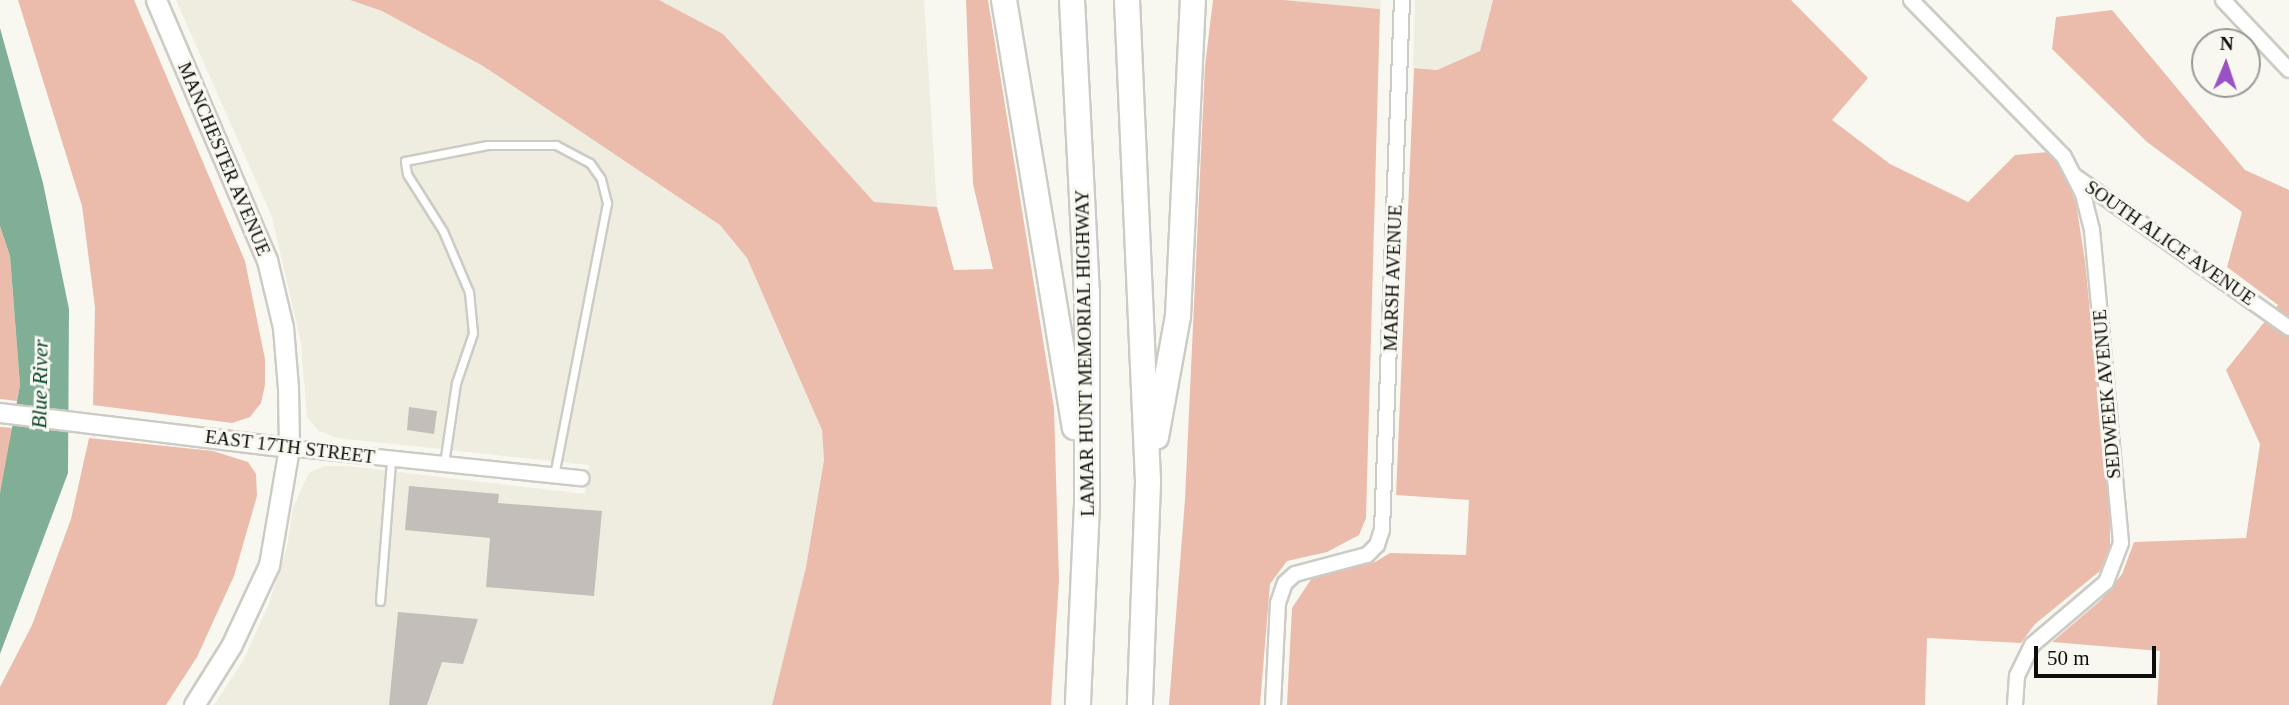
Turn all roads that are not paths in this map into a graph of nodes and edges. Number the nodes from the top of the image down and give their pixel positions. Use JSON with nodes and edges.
{"nodes":[{"id":1,"x":156,"y":0,"type":"edge"},
{"id":2,"x":1004,"y":0,"type":"edge"},
{"id":3,"x":1072,"y":0,"type":"edge"},
{"id":4,"x":1127,"y":0,"type":"edge"},
{"id":5,"x":1193,"y":0,"type":"edge"},
{"id":6,"x":1402,"y":0,"type":"edge"},
{"id":7,"x":1912,"y":0,"type":"edge"},
{"id":8,"x":2223,"y":0,"type":"edge"},
{"id":9,"x":2289,"y":70,"type":"edge"},
{"id":10,"x":2072,"y":174,"type":"junction"},
{"id":11,"x":2289,"y":328,"type":"edge"},
{"id":12,"x":0,"y":413,"type":"edge"},
{"id":13,"x":289,"y":448,"type":"junction"},
{"id":14,"x":391,"y":460,"type":"junction"},
{"id":15,"x":444,"y":465,"type":"junction"},
{"id":16,"x":554,"y":475,"type":"junction"},
{"id":17,"x":581,"y":478,"type":"dead end"},
{"id":18,"x":1148,"y":482,"type":"junction"},
{"id":19,"x":1087,"y":504,"type":"junction"},
{"id":20,"x":380,"y":601,"type":"dead end"},
{"id":21,"x":194,"y":705,"type":"edge"},
{"id":22,"x":1078,"y":705,"type":"edge"},
{"id":23,"x":1140,"y":705,"type":"edge"},
{"id":24,"x":1273,"y":705,"type":"edge"},
{"id":25,"x":2015,"y":705,"type":"edge"}],
"edges":[{"from":1,"to":13,"type":"main road","name":"MANCHESTER AVENUE"},
{"from":2,"to":19,"type":"highway"},
{"from":3,"to":19,"type":"highway","name":"LAMAR HUNT MEMORIAL HIGHWAY"},
{"from":4,"to":18,"type":"highway"},
{"from":5,"to":18,"type":"highway"},
{"from":6,"to":24,"type":"street","name":"MARSH AVENUE"},
{"from":7,"to":10,"type":"street","name":"SOUTH ALICE AVENUE"},
{"from":8,"to":9,"type":"street"},
{"from":10,"to":11,"type":"street","name":"SOUTH ALICE AVENUE"},
{"from":10,"to":25,"type":"street","name":"SEDWEEK AVENUE"},
{"from":12,"to":13,"type":"street","name":"EAST 17TH STREET"},
{"from":13,"to":14,"type":"street","name":"EAST 17TH STREET"},
{"from":13,"to":21,"type":"main road","name":"MANCHESTER AVENUE"},
{"from":14,"to":15,"type":"street","name":"EAST 17TH STREET"},
{"from":14,"to":20,"type":"lane"},
{"from":15,"to":16,"type":"street","name":"EAST 17TH STREET"},
{"from":15,"to":16,"type":"lane"},
{"from":16,"to":17,"type":"street","name":"EAST 17TH STREET"},
{"from":18,"to":23,"type":"highway"},
{"from":19,"to":22,"type":"highway","name":"LAMAR HUNT MEMORIAL HIGHWAY"}]}
